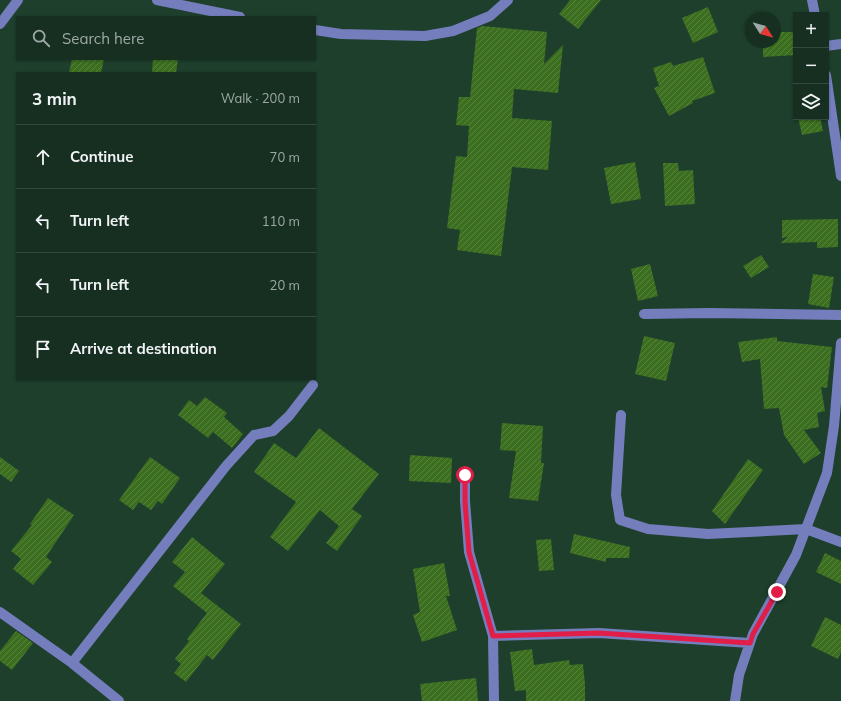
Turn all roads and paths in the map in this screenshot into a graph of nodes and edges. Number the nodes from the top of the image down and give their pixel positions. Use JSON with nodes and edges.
{"nodes":[{"id":1,"x":18,"y":0,"type":"edge"},
{"id":2,"x":157,"y":0,"type":"edge"},
{"id":3,"x":508,"y":0,"type":"edge"},
{"id":4,"x":812,"y":0,"type":"edge"},
{"id":5,"x":815,"y":12,"type":"edge"},
{"id":6,"x":235,"y":16,"type":"edge"},
{"id":7,"x":0,"y":24,"type":"edge"},
{"id":8,"x":316,"y":30,"type":"edge"},
{"id":9,"x":841,"y":44,"type":"edge"},
{"id":10,"x":829,"y":46,"type":"edge"},
{"id":11,"x":827,"y":84,"type":"edge"},
{"id":12,"x":841,"y":176,"type":"edge"},
{"id":13,"x":644,"y":314,"type":"dead end"},
{"id":14,"x":841,"y":315,"type":"edge"},
{"id":15,"x":841,"y":344,"type":"edge"},
{"id":16,"x":313,"y":385,"type":"dead end"},
{"id":17,"x":621,"y":415,"type":"dead end"},
{"id":18,"x":465,"y":475,"type":"dead end"},
{"id":19,"x":806,"y":529,"type":"junction"},
{"id":20,"x":841,"y":542,"type":"edge"},
{"id":21,"x":0,"y":612,"type":"edge"},
{"id":22,"x":493,"y":636,"type":"junction"},
{"id":23,"x":750,"y":643,"type":"junction"},
{"id":24,"x":72,"y":663,"type":"junction"},
{"id":25,"x":119,"y":701,"type":"edge"},
{"id":26,"x":494,"y":701,"type":"edge"},
{"id":27,"x":735,"y":701,"type":"edge"}],
"edges":[{"from":1,"to":7,"type":"street"},
{"from":2,"to":6,"type":"street"},
{"from":3,"to":8,"type":"street"},
{"from":4,"to":5,"type":"street"},
{"from":9,"to":10,"type":"street"},
{"from":11,"to":12,"type":"street"},
{"from":13,"to":14,"type":"street"},
{"from":15,"to":19,"type":"street"},
{"from":16,"to":24,"type":"street"},
{"from":17,"to":19,"type":"street"},
{"from":18,"to":22,"type":"street"},
{"from":19,"to":20,"type":"street"},
{"from":19,"to":23,"type":"street"},
{"from":21,"to":24,"type":"street"},
{"from":22,"to":23,"type":"street"},
{"from":22,"to":26,"type":"street"},
{"from":23,"to":27,"type":"street"},
{"from":24,"to":25,"type":"street"}]}
